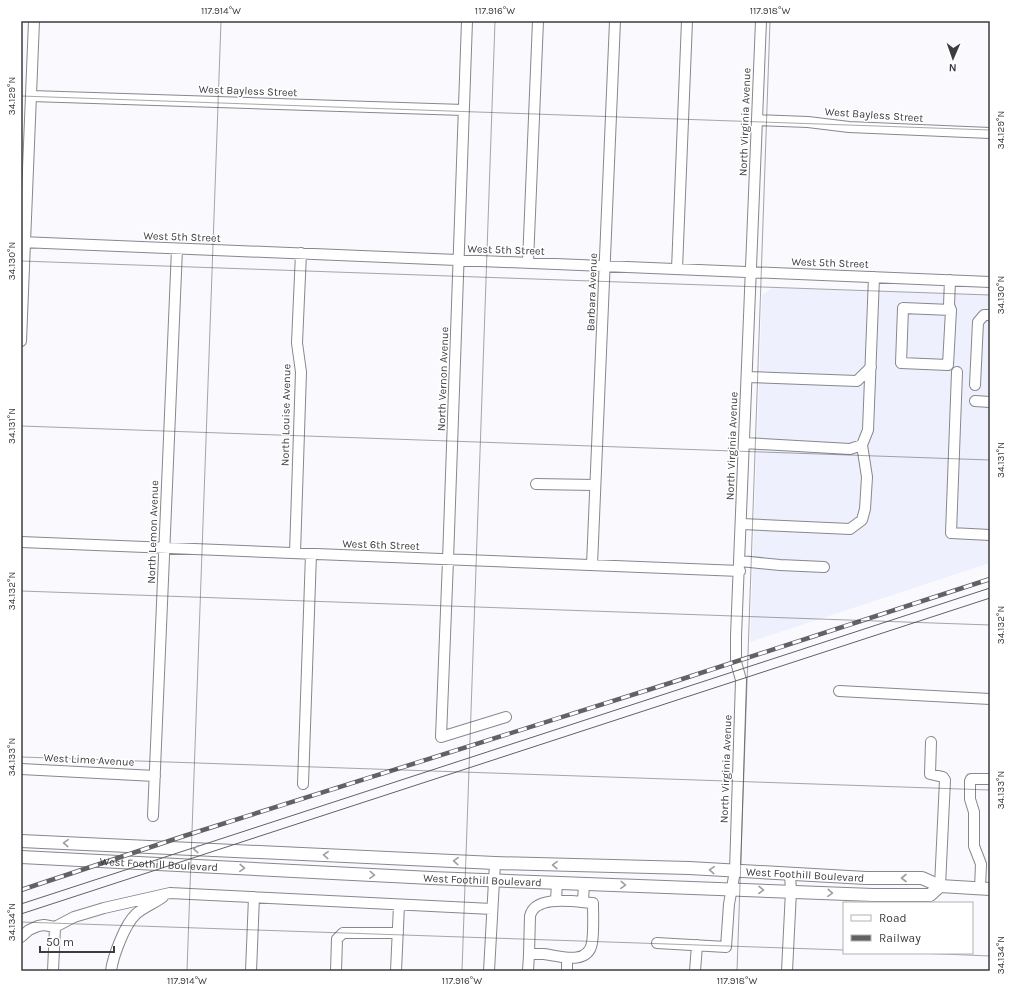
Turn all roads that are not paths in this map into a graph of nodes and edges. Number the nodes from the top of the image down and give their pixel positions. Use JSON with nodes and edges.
{"nodes":[{"id":1,"x":34,"y":21,"type":"edge"},
{"id":2,"x":467,"y":21,"type":"edge"},
{"id":3,"x":538,"y":21,"type":"edge"},
{"id":4,"x":615,"y":21,"type":"edge"},
{"id":5,"x":687,"y":21,"type":"edge"},
{"id":6,"x":761,"y":21,"type":"edge"},
{"id":7,"x":31,"y":96,"type":"junction"},
{"id":8,"x":464,"y":110,"type":"junction"},
{"id":9,"x":757,"y":120,"type":"junction"},
{"id":10,"x":990,"y":133,"type":"edge"},
{"id":11,"x":23,"y":242,"type":"edge"},
{"id":12,"x":177,"y":249,"type":"junction"},
{"id":13,"x":301,"y":253,"type":"junction"},
{"id":14,"x":459,"y":260,"type":"junction"},
{"id":15,"x":528,"y":262,"type":"junction"},
{"id":16,"x":605,"y":265,"type":"junction"},
{"id":17,"x":677,"y":269,"type":"junction"},
{"id":18,"x":751,"y":272,"type":"junction"},
{"id":19,"x":874,"y":277,"type":"junction"},
{"id":20,"x":950,"y":280,"type":"junction"},
{"id":21,"x":990,"y":282,"type":"edge"},
{"id":22,"x":951,"y":310,"type":"junction"},
{"id":23,"x":990,"y":315,"type":"edge"},
{"id":24,"x":21,"y":340,"type":"edge"},
{"id":25,"x":948,"y":365,"type":"junction"},
{"id":26,"x":871,"y":368,"type":"junction"},
{"id":27,"x":957,"y":372,"type":"junction"},
{"id":28,"x":976,"y":373,"type":"junction"},
{"id":29,"x":747,"y":377,"type":"junction"},
{"id":30,"x":975,"y":385,"type":"dead end"},
{"id":31,"x":975,"y":401,"type":"dead end"},
{"id":32,"x":990,"y":402,"type":"edge"},
{"id":33,"x":744,"y":443,"type":"junction"},
{"id":34,"x":862,"y":445,"type":"junction"},
{"id":35,"x":536,"y":484,"type":"dead end"},
{"id":36,"x":595,"y":485,"type":"junction"},
{"id":37,"x":742,"y":524,"type":"junction"},
{"id":38,"x":990,"y":535,"type":"edge"},
{"id":39,"x":21,"y":542,"type":"edge"},
{"id":40,"x":164,"y":548,"type":"junction"},
{"id":41,"x":295,"y":553,"type":"junction"},
{"id":42,"x":311,"y":554,"type":"junction"},
{"id":43,"x":448,"y":560,"type":"junction"},
{"id":44,"x":592,"y":565,"type":"junction"},
{"id":45,"x":740,"y":566,"type":"junction"},
{"id":46,"x":824,"y":567,"type":"dead end"},
{"id":47,"x":839,"y":691,"type":"dead end"},
{"id":48,"x":990,"y":699,"type":"edge"},
{"id":49,"x":506,"y":717,"type":"dead end"},
{"id":50,"x":932,"y":742,"type":"dead end"},
{"id":51,"x":21,"y":769,"type":"edge"},
{"id":52,"x":155,"y":776,"type":"junction"},
{"id":53,"x":990,"y":779,"type":"edge"},
{"id":54,"x":303,"y":784,"type":"dead end"},
{"id":55,"x":153,"y":816,"type":"dead end"},
{"id":56,"x":21,"y":841,"type":"edge"},
{"id":57,"x":21,"y":857,"type":"edge"},
{"id":58,"x":495,"y":863,"type":"junction"},
{"id":59,"x":736,"y":871,"type":"junction"},
{"id":60,"x":790,"y":875,"type":"junction"},
{"id":61,"x":494,"y":880,"type":"junction"},
{"id":62,"x":557,"y":882,"type":"junction"},
{"id":63,"x":584,"y":883,"type":"junction"},
{"id":64,"x":940,"y":886,"type":"junction"},
{"id":65,"x":985,"y":889,"type":"edge"},
{"id":66,"x":731,"y":890,"type":"junction"},
{"id":67,"x":791,"y":891,"type":"junction"},
{"id":68,"x":170,"y":893,"type":"junction"},
{"id":69,"x":254,"y":897,"type":"junction"},
{"id":70,"x":556,"y":901,"type":"junction"},
{"id":71,"x":583,"y":902,"type":"junction"},
{"id":72,"x":399,"y":905,"type":"junction"},
{"id":73,"x":492,"y":909,"type":"junction"},
{"id":74,"x":55,"y":927,"type":"junction"},
{"id":75,"x":398,"y":933,"type":"junction"},
{"id":76,"x":21,"y":937,"type":"edge"},
{"id":77,"x":657,"y":943,"type":"dead end"},
{"id":78,"x":697,"y":945,"type":"junction"},
{"id":79,"x":529,"y":954,"type":"junction"},
{"id":80,"x":567,"y":959,"type":"junction"},
{"id":81,"x":53,"y":971,"type":"edge"},
{"id":82,"x":111,"y":971,"type":"edge"},
{"id":83,"x":251,"y":971,"type":"edge"},
{"id":84,"x":336,"y":971,"type":"edge"},
{"id":85,"x":396,"y":971,"type":"edge"},
{"id":86,"x":489,"y":971,"type":"edge"},
{"id":87,"x":528,"y":971,"type":"edge"},
{"id":88,"x":567,"y":971,"type":"edge"},
{"id":89,"x":695,"y":971,"type":"edge"},
{"id":90,"x":787,"y":971,"type":"edge"}],
"edges":[{"from":1,"to":7,"type":"street"},
{"from":2,"to":8,"type":"street","name":"North Vernon Avenue"},
{"from":3,"to":15,"type":"street"},
{"from":4,"to":16,"type":"street","name":"Barbara Avenue"},
{"from":5,"to":17,"type":"street"},
{"from":6,"to":9,"type":"street","name":"North Virginia Avenue"},
{"from":7,"to":8,"type":"street","name":"West Bayless Street"},
{"from":7,"to":11,"type":"street"},
{"from":8,"to":14,"type":"street","name":"North Vernon Avenue"},
{"from":9,"to":10,"type":"street","name":"West Bayless Street"},
{"from":9,"to":18,"type":"street","name":"North Virginia Avenue"},
{"from":11,"to":12,"type":"street","name":"West 5th Street"},
{"from":11,"to":24,"type":"street"},
{"from":12,"to":13,"type":"street","name":"West 5th Street"},
{"from":12,"to":40,"type":"street","name":"North Lemon Avenue"},
{"from":13,"to":14,"type":"street","name":"West 5th Street"},
{"from":13,"to":41,"type":"street","name":"North Louise Avenue"},
{"from":14,"to":15,"type":"street","name":"West 5th Street"},
{"from":14,"to":43,"type":"street","name":"North Vernon Avenue"},
{"from":15,"to":16,"type":"street","name":"West 5th Street"},
{"from":16,"to":17,"type":"street","name":"West 5th Street"},
{"from":16,"to":36,"type":"street","name":"Barbara Avenue"},
{"from":17,"to":18,"type":"street","name":"West 5th Street"},
{"from":18,"to":19,"type":"street","name":"West 5th Street"},
{"from":18,"to":29,"type":"street","name":"North Virginia Avenue"},
{"from":19,"to":20,"type":"street","name":"West 5th Street"},
{"from":19,"to":26,"type":"street"},
{"from":20,"to":21,"type":"street","name":"West 5th Street"},
{"from":20,"to":22,"type":"street"},
{"from":22,"to":25,"type":"street"},
{"from":22,"to":25,"type":"street"},
{"from":23,"to":28,"type":"street"},
{"from":25,"to":27,"type":"street"},
{"from":26,"to":29,"type":"street"},
{"from":26,"to":34,"type":"street"},
{"from":27,"to":28,"type":"street"},
{"from":27,"to":38,"type":"street"},
{"from":28,"to":30,"type":"street"},
{"from":29,"to":33,"type":"street","name":"North Virginia Avenue"},
{"from":31,"to":32,"type":"street"},
{"from":33,"to":34,"type":"street"},
{"from":33,"to":37,"type":"street","name":"North Virginia Avenue"},
{"from":34,"to":37,"type":"street"},
{"from":35,"to":36,"type":"street"},
{"from":36,"to":44,"type":"street","name":"Barbara Avenue"},
{"from":37,"to":45,"type":"street","name":"North Virginia Avenue"},
{"from":39,"to":40,"type":"street","name":"West 6th Street"},
{"from":40,"to":41,"type":"street","name":"West 6th Street"},
{"from":40,"to":52,"type":"street","name":"North Lemon Avenue"},
{"from":41,"to":42,"type":"street","name":"West 6th Street"},
{"from":42,"to":43,"type":"street","name":"West 6th Street"},
{"from":42,"to":54,"type":"street"},
{"from":43,"to":44,"type":"street","name":"West 6th Street"},
{"from":43,"to":49,"type":"street","name":"North Vernon Avenue"},
{"from":44,"to":45,"type":"street","name":"West 6th Street"},
{"from":45,"to":46,"type":"street","name":"West 6th Street"},
{"from":45,"to":59,"type":"street","name":"North Virginia Avenue"},
{"from":47,"to":48,"type":"street"},
{"from":50,"to":64,"type":"street"},
{"from":51,"to":52,"type":"street","name":"West Lime Avenue"},
{"from":52,"to":55,"type":"street","name":"North Lemon Avenue"},
{"from":53,"to":65,"type":"street"},
{"from":58,"to":56,"type":"main road","name":"West Foothill Boulevard","one_way":true},
{"from":57,"to":61,"type":"main road","name":"West Foothill Boulevard","one_way":true},
{"from":59,"to":58,"type":"main road","name":"West Foothill Boulevard","one_way":true},
{"from":58,"to":61,"type":"street"},
{"from":59,"to":60,"type":"main road","name":"West Foothill Boulevard"},
{"from":59,"to":66,"type":"street","name":"North Virginia Avenue"},
{"from":64,"to":60,"type":"main road","name":"West Foothill Boulevard","one_way":true},
{"from":60,"to":67,"type":"street"},
{"from":61,"to":62,"type":"main road","name":"West Foothill Boulevard"},
{"from":61,"to":73,"type":"street"},
{"from":62,"to":63,"type":"main road","name":"West Foothill Boulevard"},
{"from":62,"to":70,"type":"street"},
{"from":63,"to":66,"type":"main road","name":"West Foothill Boulevard","one_way":true},
{"from":63,"to":71,"type":"street"},
{"from":64,"to":65,"type":"main road","name":"West Foothill Boulevard"},
{"from":67,"to":64,"type":"main road","name":"West Foothill Boulevard","one_way":true},
{"from":66,"to":67,"type":"main road","name":"West Foothill Boulevard","one_way":true},
{"from":66,"to":78,"type":"street","name":"North Virginia Avenue"},
{"from":67,"to":90,"type":"street"},
{"from":68,"to":69,"type":"street"},
{"from":68,"to":74,"type":"street"},
{"from":68,"to":82,"type":"street"},
{"from":69,"to":72,"type":"street"},
{"from":69,"to":83,"type":"street"},
{"from":70,"to":71,"type":"street"},
{"from":70,"to":79,"type":"street"},
{"from":71,"to":80,"type":"street"},
{"from":72,"to":73,"type":"street"},
{"from":72,"to":75,"type":"street"},
{"from":73,"to":86,"type":"street"},
{"from":74,"to":76,"type":"street"},
{"from":74,"to":81,"type":"street"},
{"from":75,"to":84,"type":"street"},
{"from":75,"to":85,"type":"street"},
{"from":77,"to":78,"type":"street"},
{"from":78,"to":89,"type":"street"},
{"from":79,"to":80,"type":"street"},
{"from":79,"to":87,"type":"street"},
{"from":80,"to":88,"type":"street"}]}
